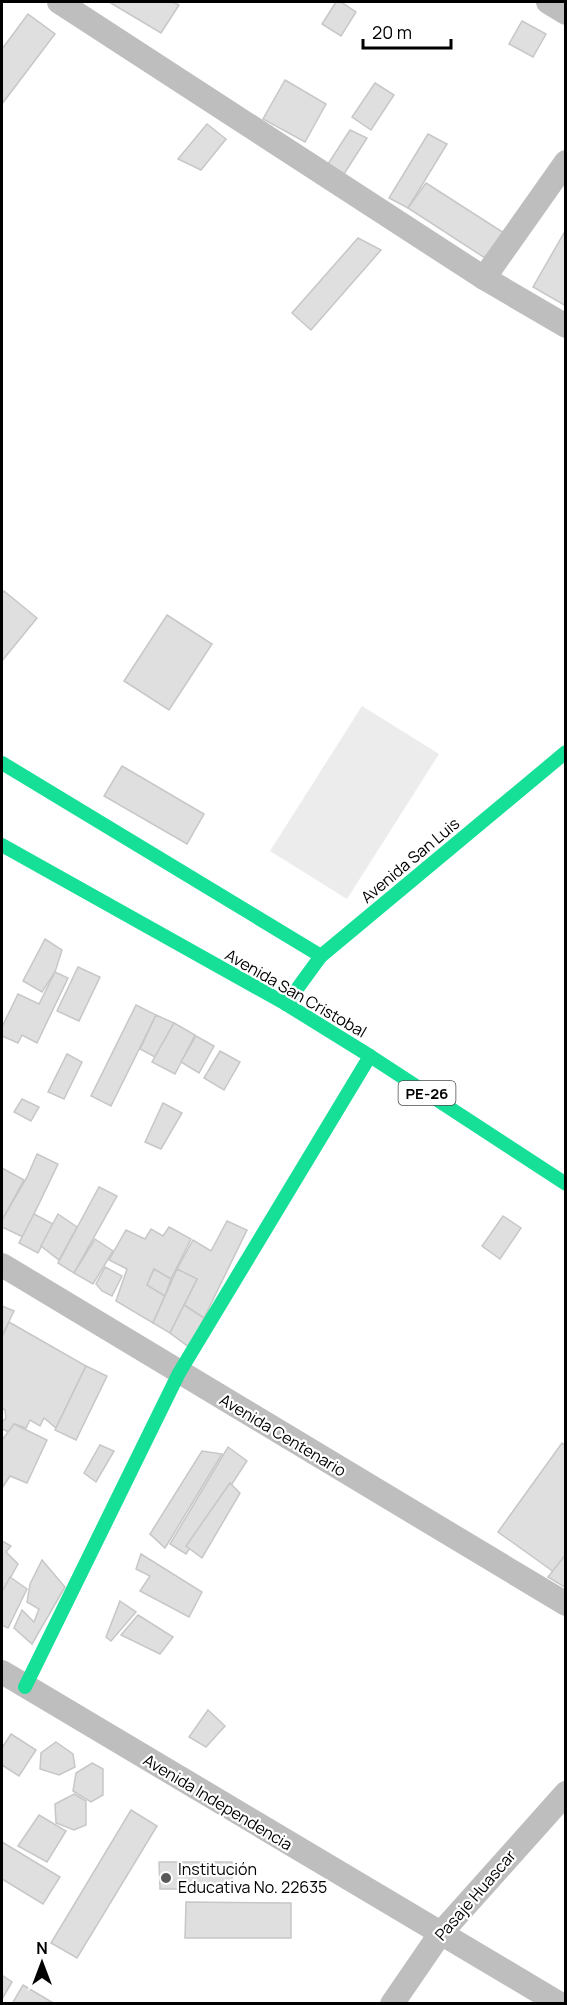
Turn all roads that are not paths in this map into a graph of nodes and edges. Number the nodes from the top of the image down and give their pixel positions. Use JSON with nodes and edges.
{"nodes":[{"id":1,"x":548,"y":2,"type":"edge"},
{"id":2,"x":66,"y":3,"type":"edge"},
{"id":3,"x":566,"y":13,"type":"edge"},
{"id":4,"x":566,"y":162,"type":"edge"},
{"id":5,"x":484,"y":278,"type":"junction"},
{"id":6,"x":566,"y":326,"type":"edge"},
{"id":7,"x":566,"y":752,"type":"edge"},
{"id":8,"x":2,"y":763,"type":"edge"},
{"id":9,"x":2,"y":845,"type":"edge"},
{"id":10,"x":321,"y":956,"type":"junction"},
{"id":11,"x":286,"y":1004,"type":"junction"},
{"id":12,"x":370,"y":1056,"type":"junction"},
{"id":13,"x":566,"y":1185,"type":"edge"},
{"id":14,"x":2,"y":1265,"type":"edge"},
{"id":15,"x":179,"y":1373,"type":"junction"},
{"id":16,"x":566,"y":1604,"type":"edge"},
{"id":17,"x":2,"y":1672,"type":"edge"},
{"id":18,"x":25,"y":1687,"type":"junction"},
{"id":19,"x":566,"y":1793,"type":"edge"},
{"id":20,"x":440,"y":1934,"type":"junction"},
{"id":21,"x":392,"y":2004,"type":"edge"},
{"id":22,"x":560,"y":2004,"type":"edge"}],
"edges":[{"from":1,"to":3,"type":"street"},
{"from":2,"to":5,"type":"street"},
{"from":4,"to":5,"type":"street"},
{"from":5,"to":6,"type":"street"},
{"from":7,"to":10,"type":"main road","name":"Avenida San Luis"},
{"from":8,"to":10,"type":"main road"},
{"from":9,"to":11,"type":"main road","name":"Avenida San Cristobal","number":"PE-26"},
{"from":10,"to":11,"type":"main road","name":"Avenida San Luis"},
{"from":11,"to":12,"type":"main road","name":"Avenida San Cristobal","number":"PE-26"},
{"from":12,"to":13,"type":"main road","name":"Avenida San Cristobal","number":"PE-26"},
{"from":12,"to":15,"type":"main road"},
{"from":14,"to":15,"type":"street","name":"Avenida Centenario"},
{"from":15,"to":16,"type":"street","name":"Avenida Centenario"},
{"from":15,"to":18,"type":"main road"},
{"from":17,"to":18,"type":"street","name":"Avenida Independencia"},
{"from":18,"to":20,"type":"street","name":"Avenida Independencia"},
{"from":19,"to":20,"type":"street","name":"Pasaje Huascar"},
{"from":20,"to":21,"type":"street","name":"Pasaje Huascar"},
{"from":20,"to":22,"type":"street","name":"Avenida Independencia"}]}
